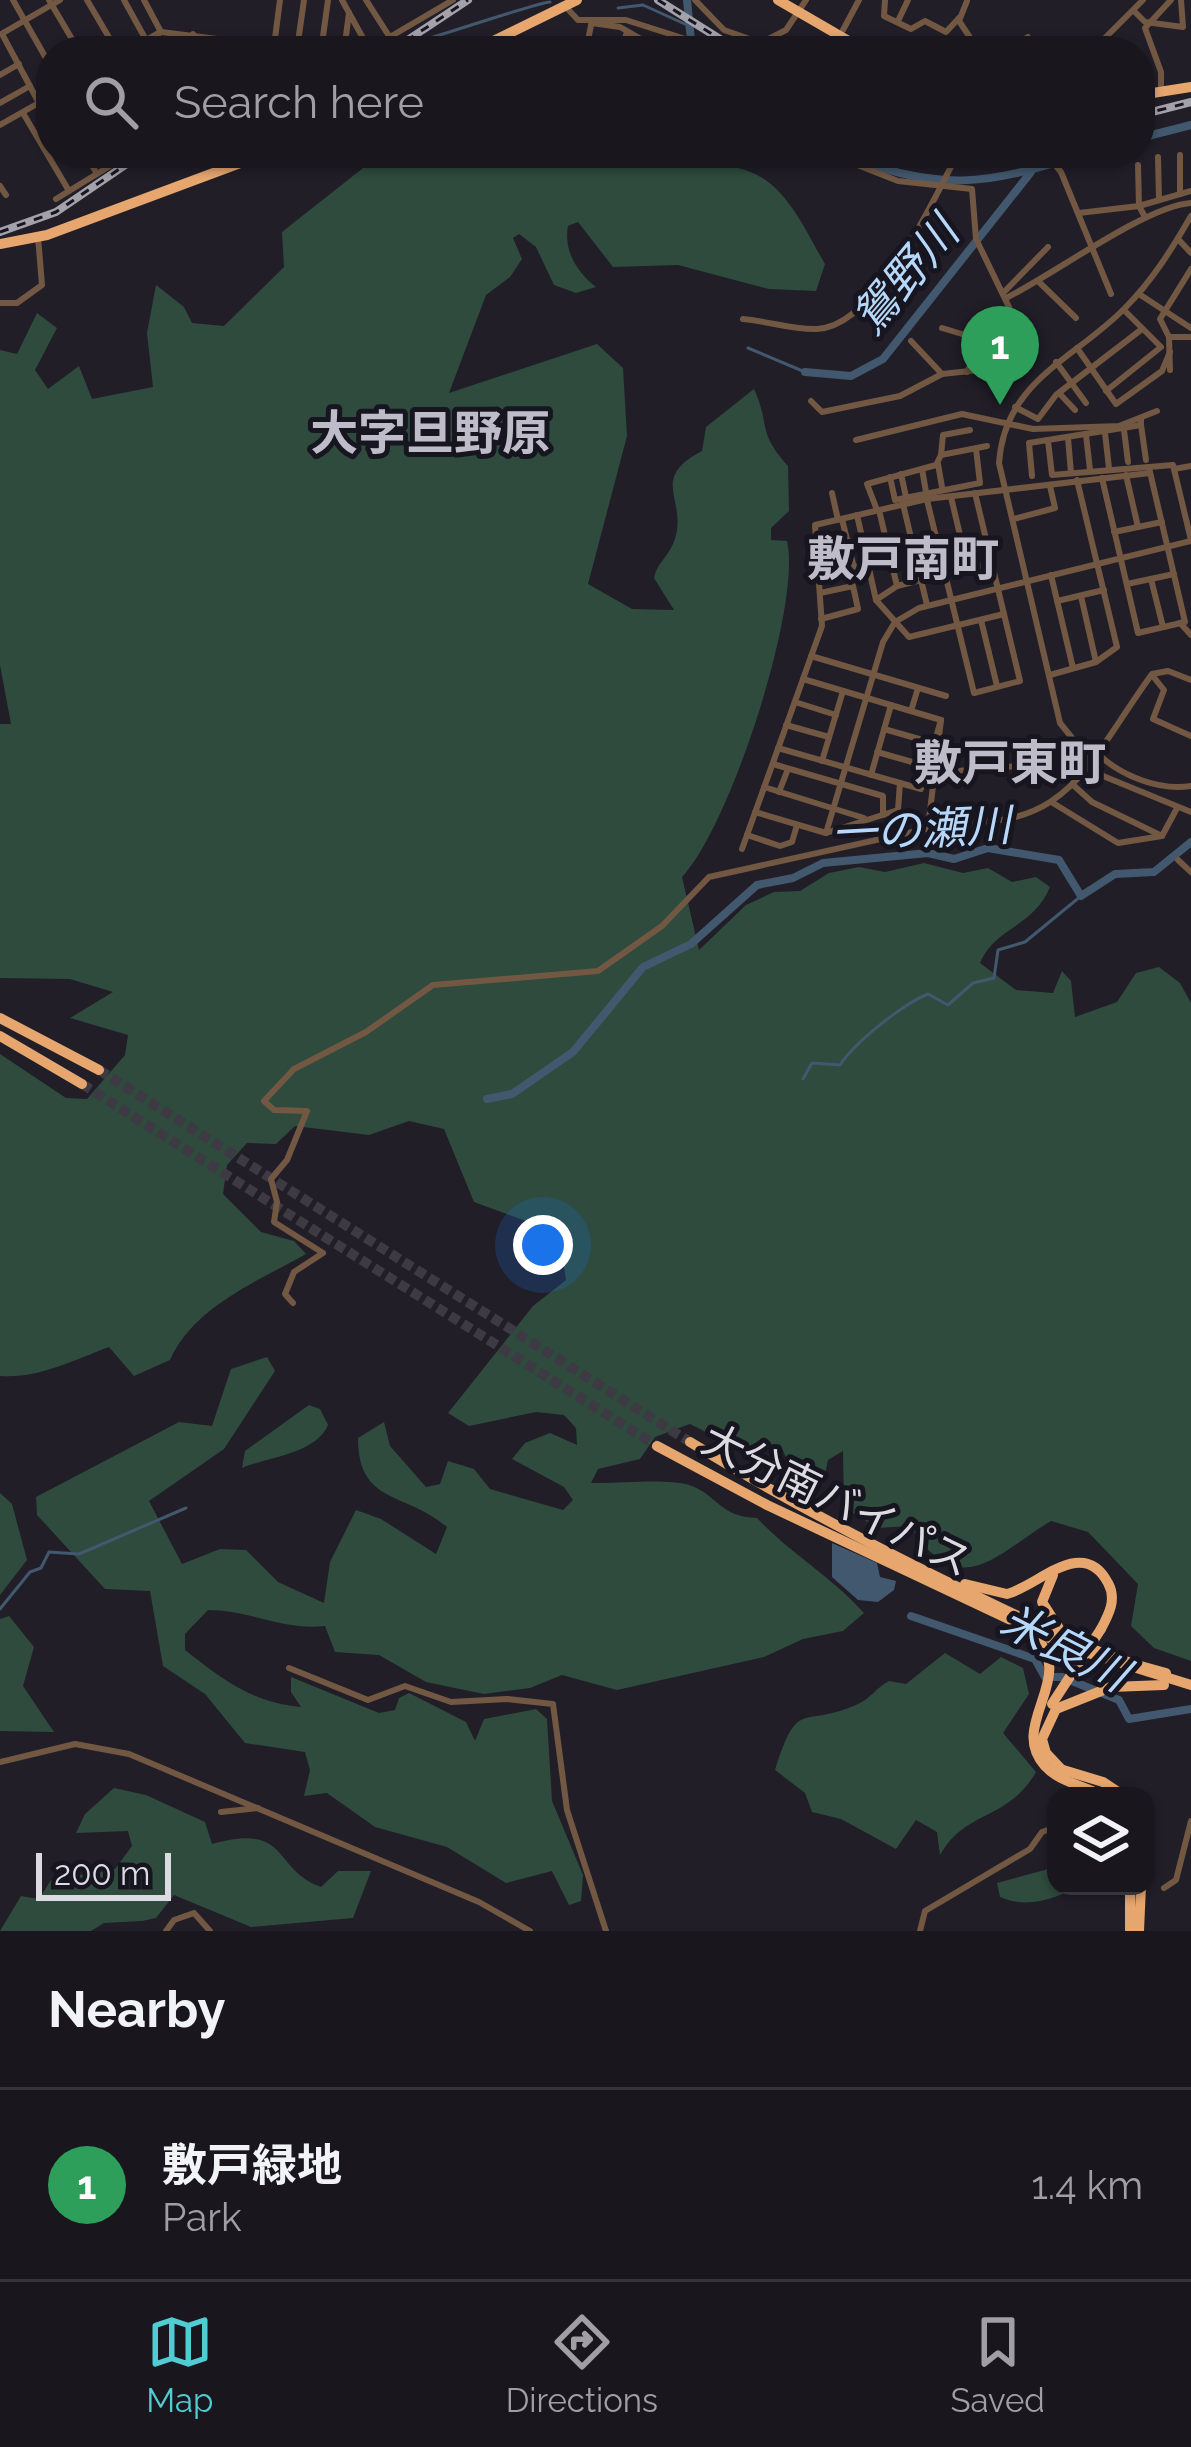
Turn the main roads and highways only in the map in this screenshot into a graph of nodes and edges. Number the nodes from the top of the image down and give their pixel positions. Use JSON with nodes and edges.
{"nodes":[{"id":1,"x":591,"y":0,"type":"edge"},
{"id":2,"x":778,"y":0,"type":"edge"},
{"id":3,"x":800,"y":4,"type":"edge"},
{"id":4,"x":570,"y":5,"type":"edge"},
{"id":5,"x":841,"y":32,"type":"junction"},
{"id":6,"x":504,"y":36,"type":"edge"},
{"id":7,"x":846,"y":36,"type":"edge"},
{"id":8,"x":849,"y":36,"type":"edge"},
{"id":9,"x":1191,"y":90,"type":"edge"},
{"id":10,"x":1155,"y":94,"type":"edge"},
{"id":11,"x":1155,"y":96,"type":"edge"},
{"id":12,"x":227,"y":168,"type":"edge"},
{"id":13,"x":0,"y":244,"type":"edge"},
{"id":14,"x":0,"y":1018,"type":"edge"},
{"id":15,"x":0,"y":1036,"type":"edge"},
{"id":16,"x":99,"y":1070,"type":"tunnel mouth"},
{"id":17,"x":82,"y":1084,"type":"tunnel mouth"},
{"id":18,"x":690,"y":1442,"type":"tunnel mouth"},
{"id":19,"x":656,"y":1446,"type":"tunnel mouth"},
{"id":20,"x":874,"y":1546,"type":"junction"},
{"id":21,"x":881,"y":1559,"type":"junction"},
{"id":22,"x":1100,"y":1628,"type":"junction"},
{"id":23,"x":1176,"y":1675,"type":"junction"},
{"id":24,"x":1191,"y":1684,"type":"edge"},
{"id":25,"x":1051,"y":1703,"type":"junction"},
{"id":26,"x":1055,"y":1770,"type":"junction"},
{"id":27,"x":1086,"y":1787,"type":"edge"},
{"id":28,"x":1110,"y":1787,"type":"edge"},
{"id":29,"x":1131,"y":1895,"type":"edge"},
{"id":30,"x":1142,"y":1895,"type":"edge"},
{"id":31,"x":1137,"y":1931,"type":"edge"}],
"edges":[{"from":1,"to":4,"type":"highway"},
{"from":2,"to":3,"type":"highway"},
{"from":3,"to":5,"type":"highway"},
{"from":4,"to":6,"type":"highway"},
{"from":5,"to":7,"type":"highway"},
{"from":5,"to":8,"type":"highway"},
{"from":9,"to":10,"type":"highway"},
{"from":9,"to":11,"type":"highway"},
{"from":12,"to":13,"type":"highway"},
{"from":14,"to":16,"type":"highway"},
{"from":15,"to":17,"type":"highway"},
{"from":18,"to":20,"type":"highway","name":"大分南バイパス"},
{"from":19,"to":21,"type":"highway","name":"大分南バイパス"},
{"from":20,"to":22,"type":"highway"},
{"from":20,"to":23,"type":"highway","name":"大分南バイパス"},
{"from":21,"to":24,"type":"highway","name":"大分南バイパス"},
{"from":21,"to":25,"type":"highway"},
{"from":22,"to":23,"type":"highway"},
{"from":22,"to":25,"type":"highway","bridge":true},
{"from":23,"to":24,"type":"highway","name":"大分南バイパス"},
{"from":24,"to":25,"type":"highway"},
{"from":25,"to":26,"type":"highway"},
{"from":26,"to":27,"type":"highway"},
{"from":26,"to":28,"type":"highway"},
{"from":29,"to":31,"type":"highway"},
{"from":30,"to":31,"type":"highway"}]}
